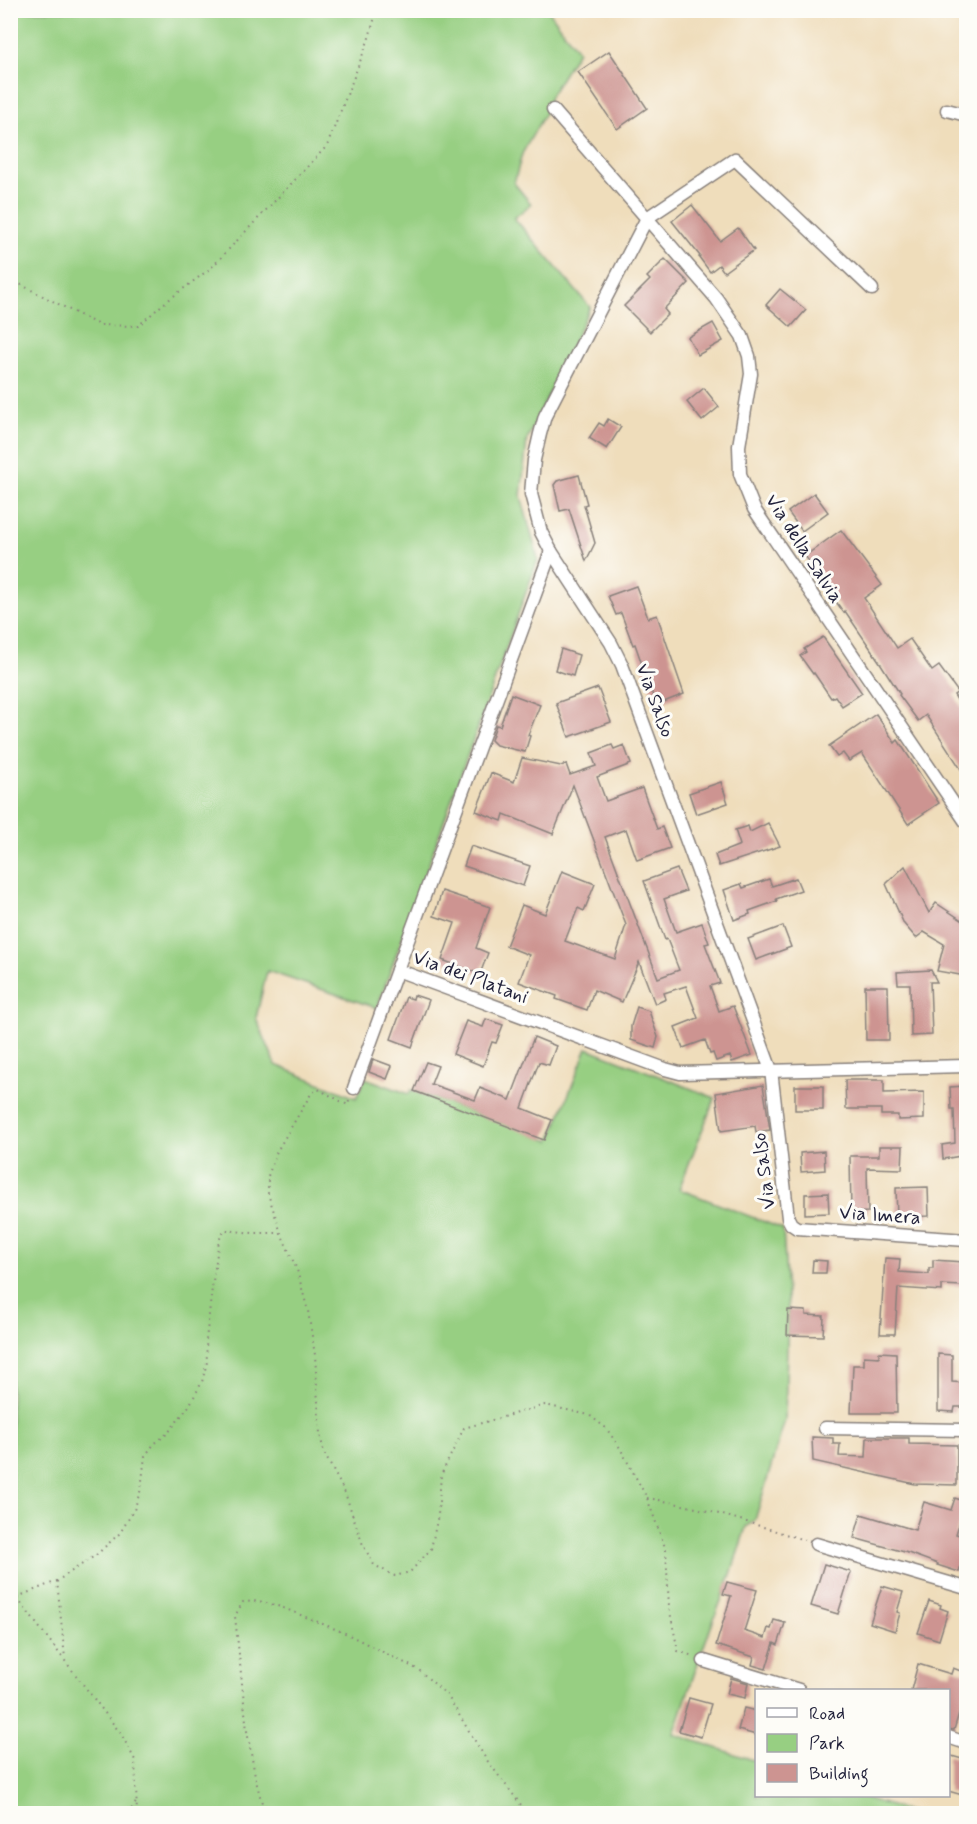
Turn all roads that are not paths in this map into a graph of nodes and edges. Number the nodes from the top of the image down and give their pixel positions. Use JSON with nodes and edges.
{"nodes":[{"id":1,"x":553,"y":110,"type":"dead end"},
{"id":2,"x":946,"y":110,"type":"dead end"},
{"id":3,"x":966,"y":115,"type":"edge"},
{"id":4,"x":647,"y":218,"type":"junction"},
{"id":5,"x":872,"y":289,"type":"dead end"},
{"id":6,"x":551,"y":551,"type":"junction"},
{"id":7,"x":966,"y":822,"type":"edge"},
{"id":8,"x":397,"y":970,"type":"junction"},
{"id":9,"x":966,"y":1066,"type":"edge"},
{"id":10,"x":771,"y":1070,"type":"junction"},
{"id":11,"x":354,"y":1088,"type":"road end"},
{"id":12,"x":791,"y":1224,"type":"joint"},
{"id":13,"x":966,"y":1240,"type":"edge"},
{"id":14,"x":825,"y":1428,"type":"dead end"},
{"id":15,"x":966,"y":1430,"type":"edge"},
{"id":16,"x":816,"y":1544,"type":"road end"},
{"id":17,"x":966,"y":1588,"type":"edge"},
{"id":18,"x":704,"y":1661,"type":"road end"},
{"id":19,"x":796,"y":1689,"type":"edge"},
{"id":20,"x":950,"y":1738,"type":"edge"},
{"id":21,"x":966,"y":1743,"type":"edge"}],
"edges":[{"from":1,"to":4,"type":"street","name":"Via della Salvia"},
{"from":2,"to":3,"type":"street"},
{"from":4,"to":5,"type":"street"},
{"from":4,"to":6,"type":"street","name":"Via Salso"},
{"from":4,"to":7,"type":"street","name":"Via della Salvia"},
{"from":6,"to":8,"type":"street","name":"Via dei Platani"},
{"from":6,"to":10,"type":"street","name":"Via Salso"},
{"from":8,"to":10,"type":"street","name":"Via dei Platani"},
{"from":8,"to":11,"type":"street"},
{"from":9,"to":10,"type":"street","name":"Via dei Platani"},
{"from":10,"to":12,"type":"street","name":"Via Salso"},
{"from":12,"to":13,"type":"street","name":"Via Imera"},
{"from":14,"to":15,"type":"street"},
{"from":16,"to":17,"type":"street"},
{"from":18,"to":19,"type":"street"},
{"from":20,"to":21,"type":"street"}]}
